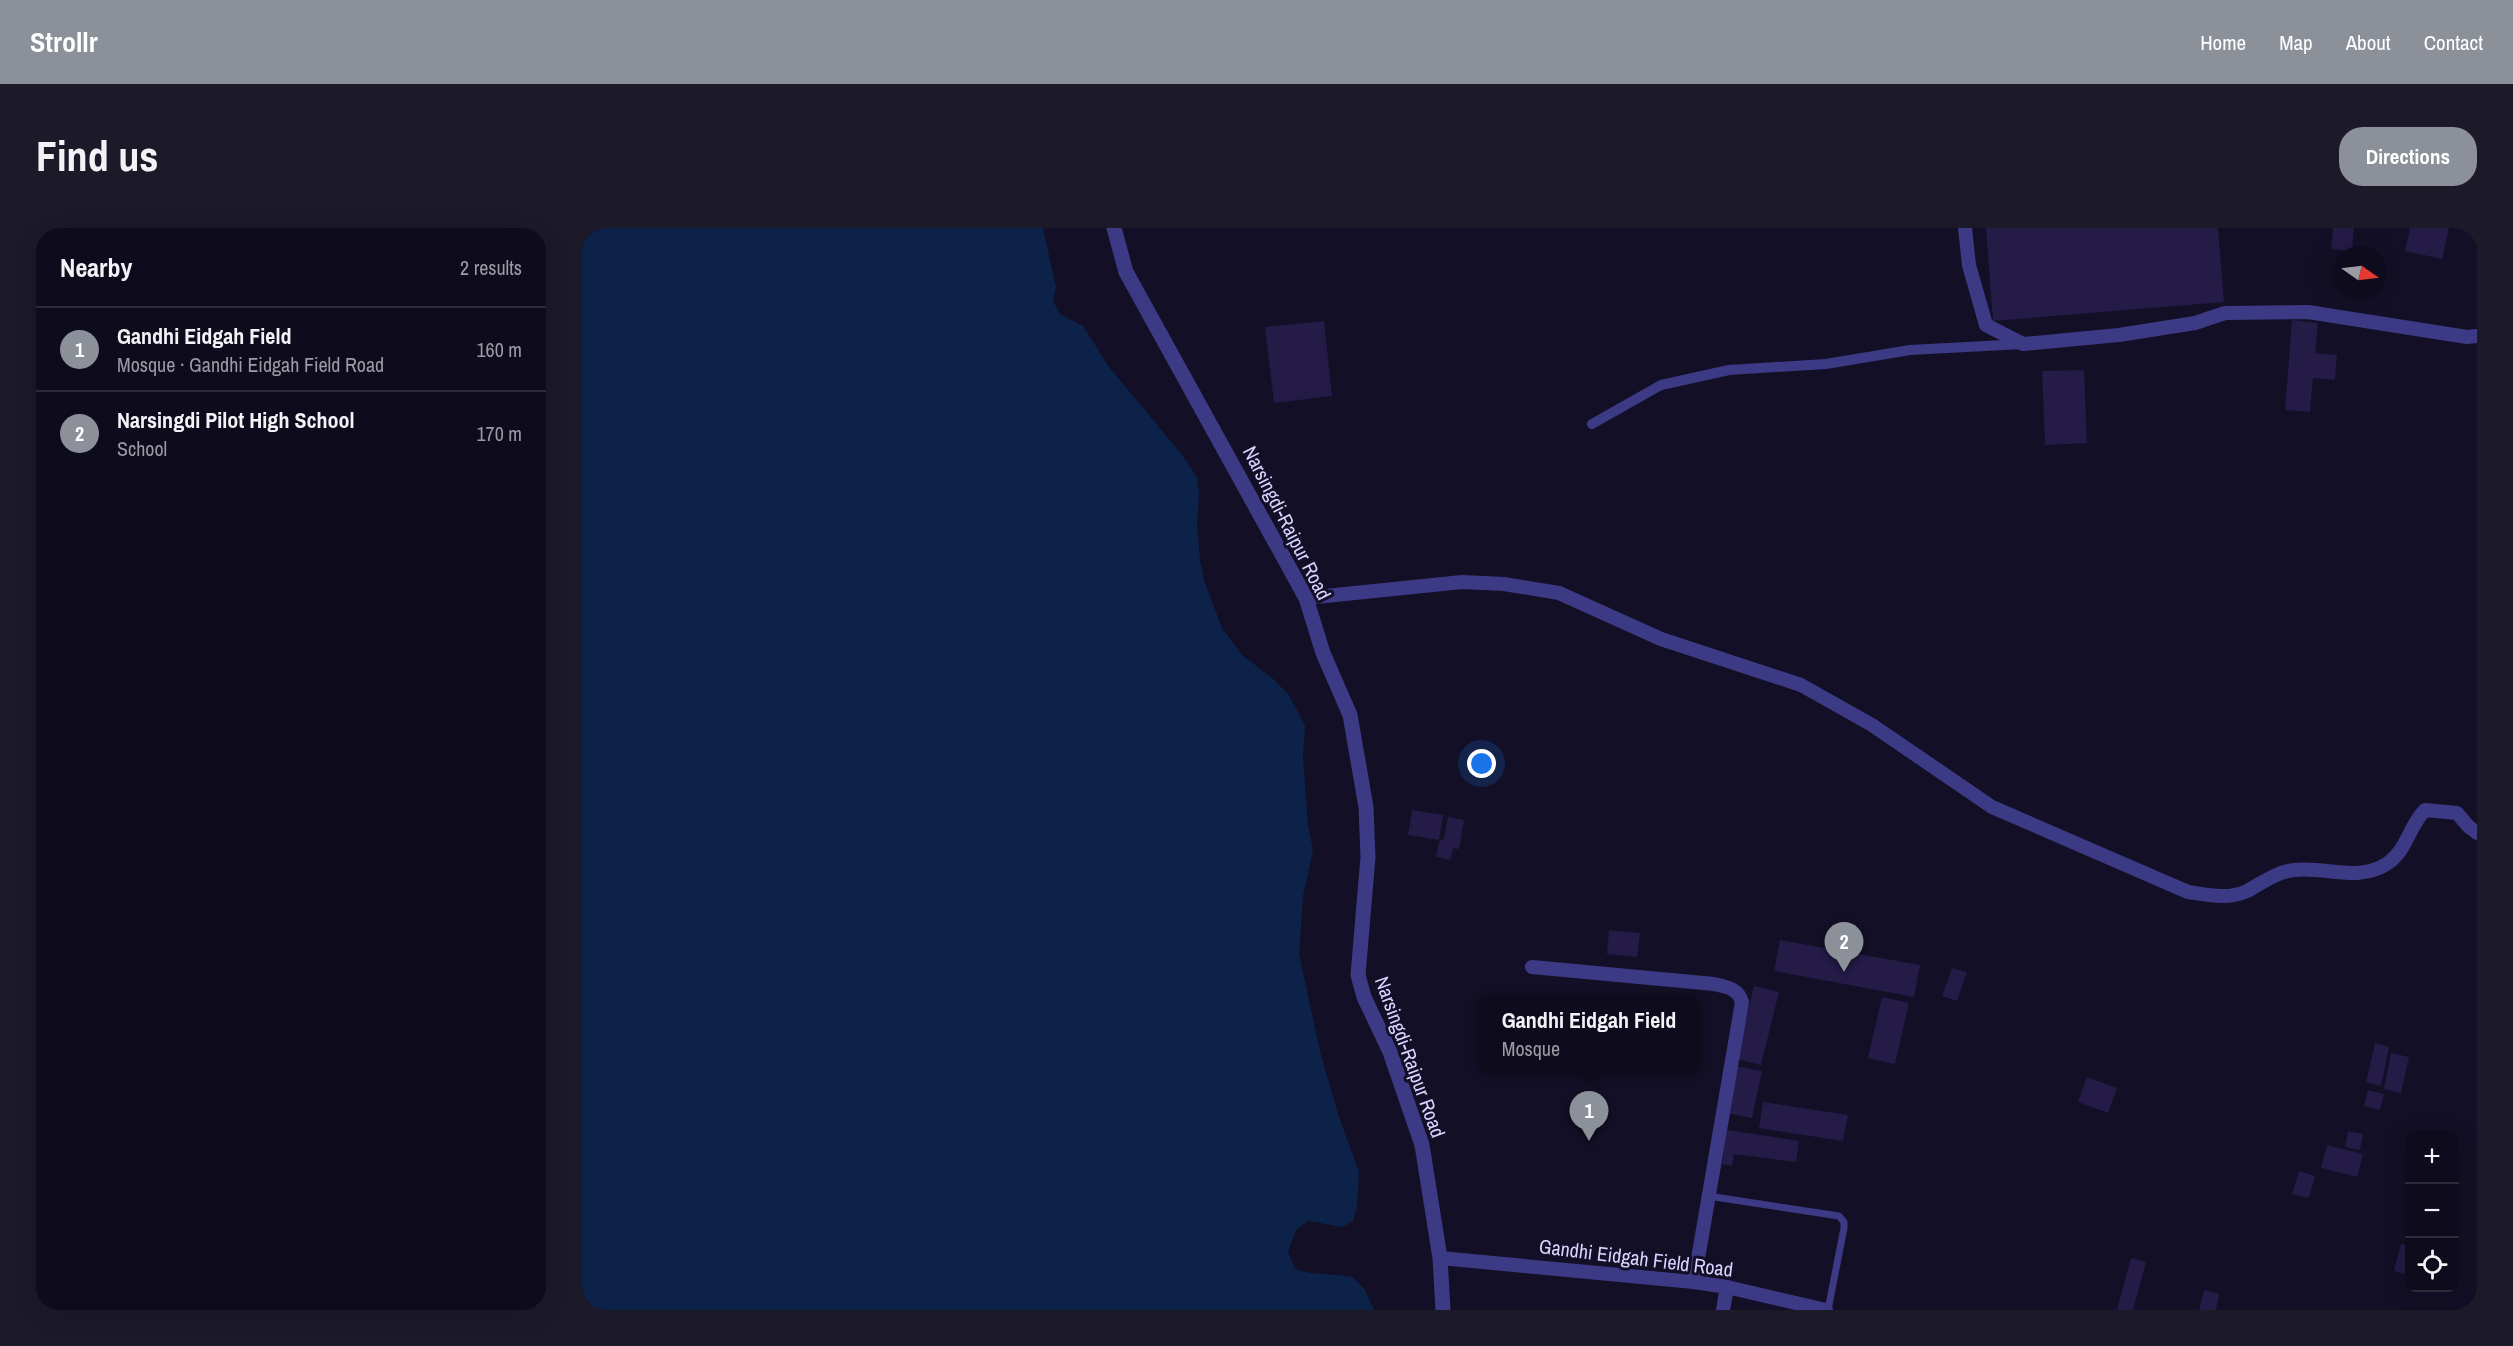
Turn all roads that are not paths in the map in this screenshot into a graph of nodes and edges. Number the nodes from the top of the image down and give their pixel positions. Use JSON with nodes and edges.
{"nodes":[{"id":1,"x":1114,"y":228,"type":"edge"},
{"id":2,"x":1965,"y":228,"type":"edge"},
{"id":3,"x":2477,"y":336,"type":"edge"},
{"id":4,"x":2023,"y":344,"type":"junction"},
{"id":5,"x":1592,"y":424,"type":"dead end"},
{"id":6,"x":1306,"y":598,"type":"junction"},
{"id":7,"x":2477,"y":833,"type":"edge"},
{"id":8,"x":1532,"y":967,"type":"dead end"},
{"id":9,"x":1708,"y":1196,"type":"junction"},
{"id":10,"x":1440,"y":1258,"type":"junction"},
{"id":11,"x":1694,"y":1282,"type":"junction"},
{"id":12,"x":1727,"y":1287,"type":"junction"},
{"id":13,"x":1443,"y":1310,"type":"edge"},
{"id":14,"x":1723,"y":1310,"type":"edge"},
{"id":15,"x":1827,"y":1310,"type":"edge"}],
"edges":[{"from":1,"to":6,"type":"street","name":"Narsingdi-Raipur Road"},
{"from":2,"to":4,"type":"street"},
{"from":3,"to":4,"type":"street"},
{"from":4,"to":5,"type":"street"},
{"from":6,"to":7,"type":"street"},
{"from":6,"to":10,"type":"street","name":"Narsingdi-Raipur Road"},
{"from":8,"to":9,"type":"street"},
{"from":9,"to":11,"type":"street"},
{"from":9,"to":15,"type":"lane"},
{"from":10,"to":11,"type":"street","name":"Gandhi Eidgah Field Road"},
{"from":10,"to":13,"type":"street","name":"Narsingdi-Raipur Road"},
{"from":11,"to":12,"type":"street","name":"Gandhi Eidgah Field Road"},
{"from":12,"to":14,"type":"street"},
{"from":12,"to":15,"type":"street","name":"Gandhi Eidgah Field Road"}]}
